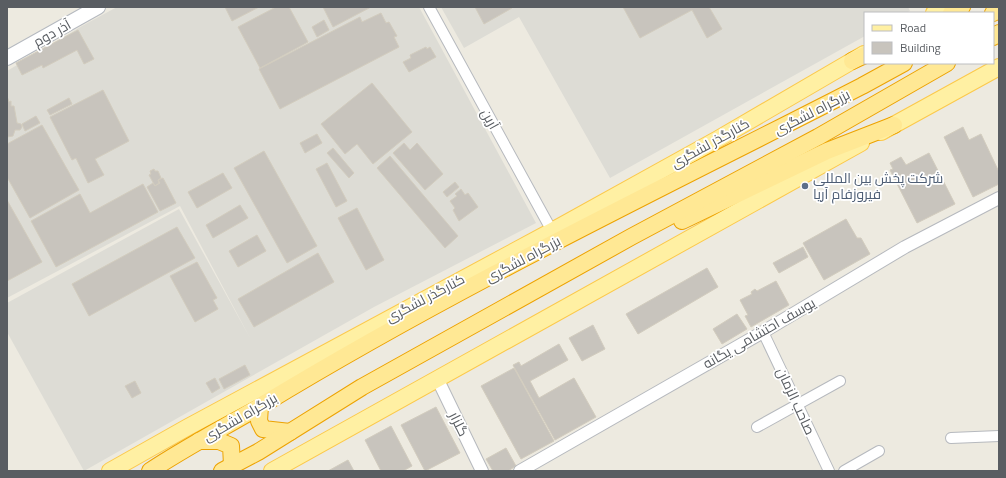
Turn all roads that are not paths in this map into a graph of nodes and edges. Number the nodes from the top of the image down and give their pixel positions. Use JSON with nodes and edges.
{"nodes":[{"id":1,"x":98,"y":7,"type":"edge"},
{"id":2,"x":429,"y":7,"type":"edge"},
{"id":3,"x":962,"y":7,"type":"edge"},
{"id":4,"x":953,"y":12,"type":"edge"},
{"id":5,"x":861,"y":57,"type":"edge"},
{"id":6,"x":7,"y":58,"type":"edge"},
{"id":7,"x":902,"y":64,"type":"edge"},
{"id":8,"x":945,"y":64,"type":"edge"},
{"id":9,"x":999,"y":67,"type":"edge"},
{"id":10,"x":894,"y":125,"type":"junction"},
{"id":11,"x":999,"y":198,"type":"edge"},
{"id":12,"x":552,"y":231,"type":"junction"},
{"id":13,"x":631,"y":237,"type":"junction"},
{"id":14,"x":763,"y":332,"type":"junction"},
{"id":15,"x":437,"y":378,"type":"junction"},
{"id":16,"x":840,"y":381,"type":"dead end"},
{"id":17,"x":797,"y":404,"type":"junction"},
{"id":18,"x":260,"y":406,"type":"junction"},
{"id":19,"x":757,"y":427,"type":"dead end"},
{"id":20,"x":290,"y":432,"type":"junction"},
{"id":21,"x":999,"y":436,"type":"edge"},
{"id":22,"x":951,"y":438,"type":"dead end"},
{"id":23,"x":196,"y":441,"type":"junction"},
{"id":24,"x":879,"y":452,"type":"dead end"},
{"id":25,"x":227,"y":468,"type":"edge"},
{"id":26,"x":110,"y":471,"type":"edge"},
{"id":27,"x":150,"y":471,"type":"edge"},
{"id":28,"x":272,"y":471,"type":"edge"},
{"id":29,"x":482,"y":471,"type":"edge"},
{"id":30,"x":520,"y":471,"type":"edge"},
{"id":31,"x":829,"y":471,"type":"edge"},
{"id":32,"x":844,"y":471,"type":"edge"}],
"edges":[{"from":1,"to":6,"type":"main road","name":"آذر دوم"},
{"from":2,"to":12,"type":"street","name":"آرین"},
{"from":3,"to":4,"type":"highway"},
{"from":5,"to":12,"type":"main road","name":"کنارگذر لشگری"},
{"from":7,"to":18,"type":"highway","name":"بزرگراه لشگری"},
{"from":8,"to":13,"type":"highway","name":"بزرگراه لشگری"},
{"from":9,"to":10,"type":"main road"},
{"from":10,"to":13,"type":"highway"},
{"from":10,"to":15,"type":"main road"},
{"from":11,"to":14,"type":"street","name":"یوسف احتشامی یگانه"},
{"from":12,"to":26,"type":"main road","name":"کنارگذر لشگری"},
{"from":13,"to":20,"type":"highway","name":"بزرگراه لشگری"},
{"from":14,"to":17,"type":"street","name":"صاحب الزمان"},
{"from":14,"to":30,"type":"street","name":"یوسف احتشامی یگانه"},
{"from":15,"to":28,"type":"main road"},
{"from":15,"to":29,"type":"street","name":"گلزار"},
{"from":16,"to":17,"type":"street"},
{"from":17,"to":19,"type":"street"},
{"from":17,"to":31,"type":"street","name":"صاحب الزمان"},
{"from":18,"to":20,"type":"highway"},
{"from":18,"to":23,"type":"highway","name":"بزرگراه لشگری"},
{"from":20,"to":25,"type":"highway","name":"بزرگراه لشگری"},
{"from":21,"to":22,"type":"street"},
{"from":23,"to":25,"type":"highway"},
{"from":23,"to":27,"type":"highway","name":"بزرگراه لشگری"},
{"from":24,"to":32,"type":"street"}]}
